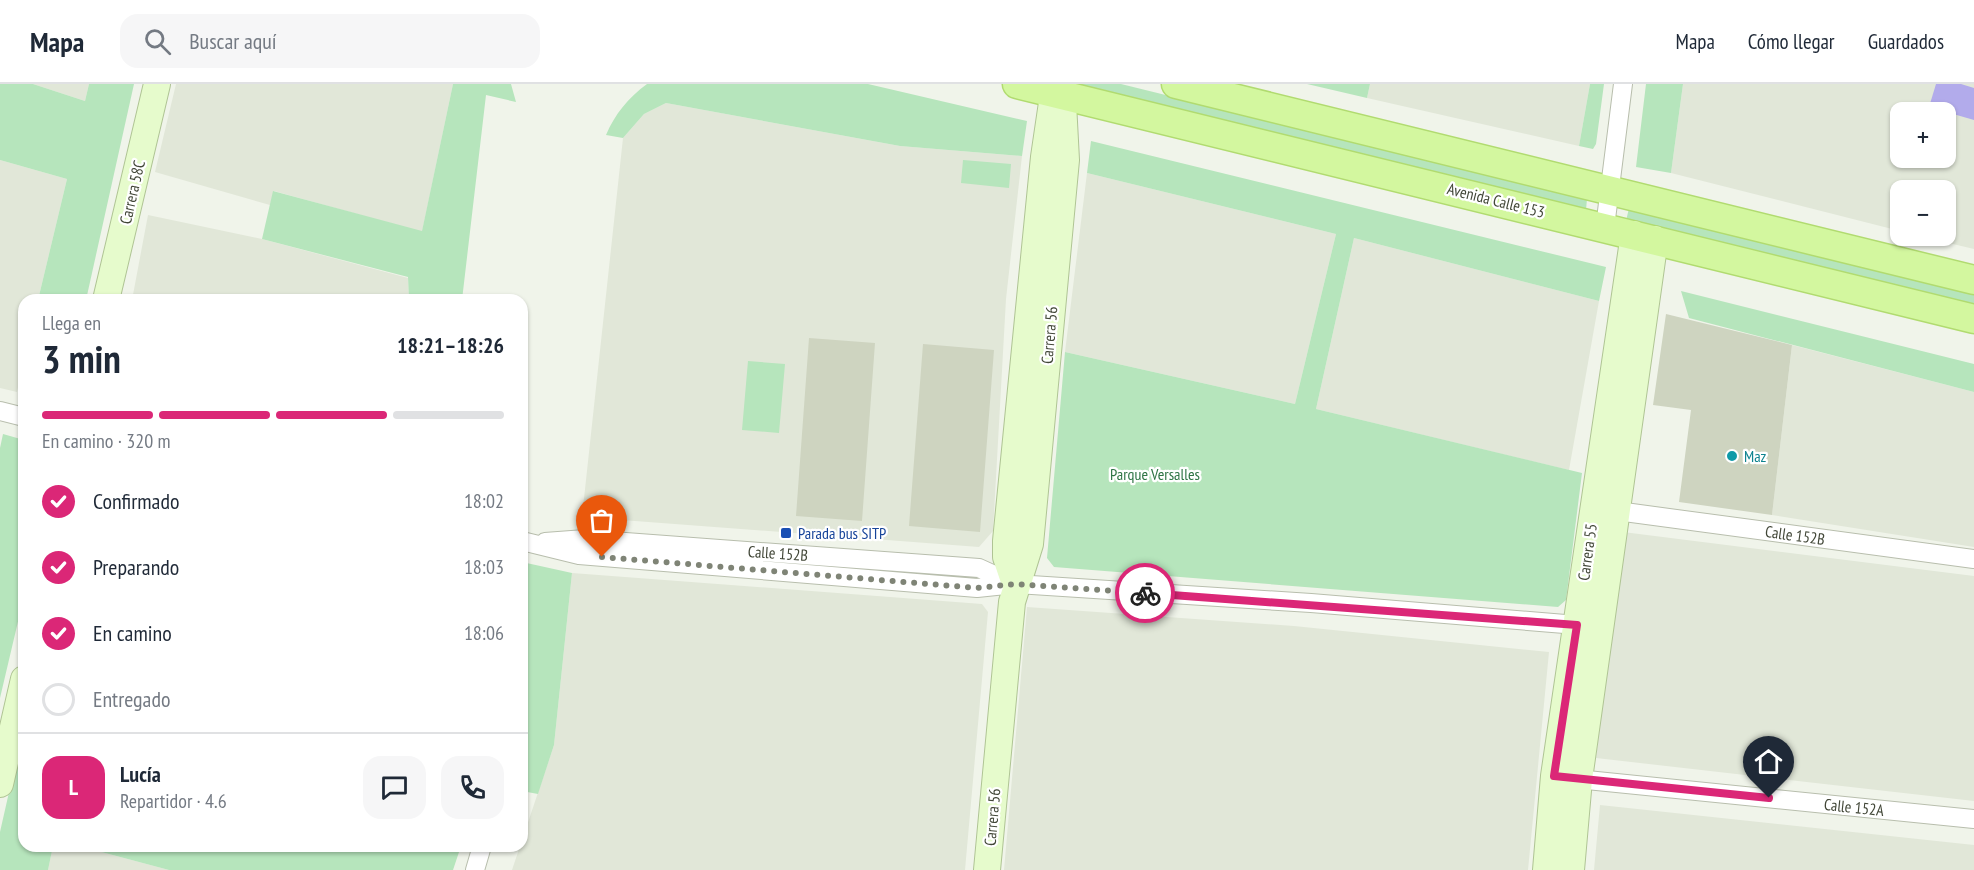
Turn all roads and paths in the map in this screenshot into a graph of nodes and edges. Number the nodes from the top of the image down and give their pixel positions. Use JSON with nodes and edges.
{"nodes":[{"id":1,"x":157,"y":84,"type":"edge"},
{"id":2,"x":1017,"y":84,"type":"edge"},
{"id":3,"x":1176,"y":84,"type":"edge"},
{"id":4,"x":1623,"y":84,"type":"edge"},
{"id":5,"x":1059,"y":89,"type":"edge"},
{"id":6,"x":1610,"y":191,"type":"junction"},
{"id":7,"x":1605,"y":227,"type":"junction"},
{"id":8,"x":1645,"y":237,"type":"junction"},
{"id":9,"x":1974,"y":280,"type":"edge"},
{"id":10,"x":107,"y":294,"type":"edge"},
{"id":11,"x":1634,"y":313,"type":"junction"},
{"id":12,"x":1974,"y":319,"type":"edge"},
{"id":13,"x":0,"y":411,"type":"edge"},
{"id":14,"x":18,"y":416,"type":"edge"},
{"id":15,"x":1617,"y":511,"type":"junction"},
{"id":16,"x":529,"y":542,"type":"edge"},
{"id":17,"x":1974,"y":559,"type":"edge"},
{"id":18,"x":1015,"y":584,"type":"junction"},
{"id":19,"x":1577,"y":625,"type":"junction"},
{"id":20,"x":18,"y":705,"type":"edge"},
{"id":21,"x":1567,"y":778,"type":"junction"},
{"id":22,"x":0,"y":784,"type":"edge"},
{"id":23,"x":1974,"y":819,"type":"edge"},
{"id":24,"x":480,"y":852,"type":"edge"},
{"id":25,"x":475,"y":870,"type":"edge"},
{"id":26,"x":987,"y":870,"type":"edge"},
{"id":27,"x":1546,"y":870,"type":"edge"},
{"id":28,"x":1571,"y":870,"type":"edge"}],
"edges":[{"from":1,"to":10,"type":"street","name":"Carrera 58C"},
{"from":2,"to":5,"type":"main road","name":"Avenida Calle 153"},
{"from":3,"to":6,"type":"main road"},
{"from":4,"to":6,"type":"street"},
{"from":5,"to":7,"type":"main road","name":"Avenida Calle 153"},
{"from":5,"to":18,"type":"street","name":"Carrera 56"},
{"from":6,"to":7,"type":"street"},
{"from":6,"to":9,"type":"main road"},
{"from":7,"to":8,"type":"main road","name":"Avenida Calle 153"},
{"from":8,"to":11,"type":"street","name":"Carrera 55"},
{"from":8,"to":12,"type":"main road","name":"Avenida Calle 153"},
{"from":11,"to":15,"type":"street","name":"Carrera 55"},
{"from":11,"to":19,"type":"street","name":"Carrera 55"},
{"from":13,"to":14,"type":"street"},
{"from":15,"to":17,"type":"street","name":"Calle 152B"},
{"from":15,"to":21,"type":"street","name":"Carrera 55"},
{"from":16,"to":18,"type":"street","name":"Calle 152B"},
{"from":18,"to":19,"type":"street","name":"Calle 152B"},
{"from":18,"to":26,"type":"street","name":"Carrera 56"},
{"from":19,"to":21,"type":"street","name":"Carrera 55"},
{"from":20,"to":22,"type":"street"},
{"from":21,"to":23,"type":"street","name":"Calle 152A"},
{"from":21,"to":27,"type":"street","name":"Carrera 55"},
{"from":21,"to":28,"type":"street","name":"Carrera 55"},
{"from":24,"to":25,"type":"street"}]}
